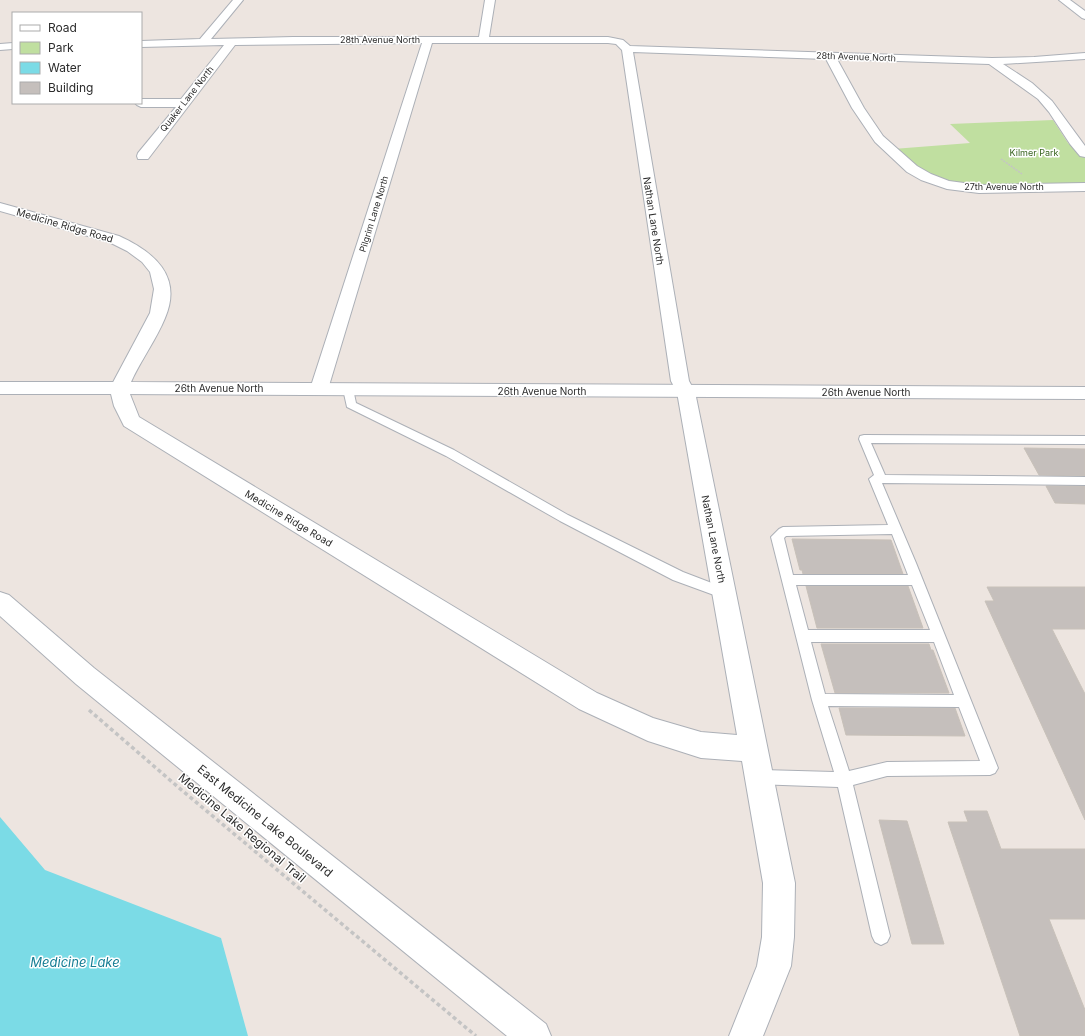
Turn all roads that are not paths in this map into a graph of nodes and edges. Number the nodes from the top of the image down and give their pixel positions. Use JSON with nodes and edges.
{"nodes":[{"id":1,"x":238,"y":0,"type":"edge"},
{"id":2,"x":490,"y":0,"type":"edge"},
{"id":3,"x":1064,"y":0,"type":"edge"},
{"id":4,"x":1085,"y":16,"type":"edge"},
{"id":5,"x":428,"y":40,"type":"junction"},
{"id":6,"x":483,"y":40,"type":"junction"},
{"id":7,"x":232,"y":42,"type":"junction"},
{"id":8,"x":202,"y":43,"type":"junction"},
{"id":9,"x":142,"y":44,"type":"edge"},
{"id":10,"x":12,"y":46,"type":"edge"},
{"id":11,"x":623,"y":46,"type":"junction"},
{"id":12,"x":0,"y":47,"type":"edge"},
{"id":13,"x":830,"y":56,"type":"junction"},
{"id":14,"x":1085,"y":56,"type":"edge"},
{"id":15,"x":992,"y":61,"type":"junction"},
{"id":16,"x":142,"y":102,"type":"edge"},
{"id":17,"x":184,"y":103,"type":"junction"},
{"id":18,"x":1085,"y":153,"type":"edge"},
{"id":19,"x":143,"y":156,"type":"dead end"},
{"id":20,"x":1085,"y":187,"type":"edge"},
{"id":21,"x":0,"y":207,"type":"edge"},
{"id":22,"x":0,"y":388,"type":"edge"},
{"id":23,"x":119,"y":388,"type":"junction"},
{"id":24,"x":320,"y":389,"type":"junction"},
{"id":25,"x":348,"y":390,"type":"junction"},
{"id":26,"x":686,"y":392,"type":"junction"},
{"id":27,"x":1085,"y":393,"type":"edge"},
{"id":28,"x":1085,"y":440,"type":"edge"},
{"id":29,"x":881,"y":479,"type":"junction"},
{"id":30,"x":1085,"y":480,"type":"edge"},
{"id":31,"x":895,"y":529,"type":"junction"},
{"id":32,"x":788,"y":580,"type":"junction"},
{"id":33,"x":916,"y":580,"type":"junction"},
{"id":34,"x":725,"y":594,"type":"junction"},
{"id":35,"x":0,"y":602,"type":"edge"},
{"id":36,"x":803,"y":636,"type":"junction"},
{"id":37,"x":938,"y":636,"type":"junction"},
{"id":38,"x":819,"y":700,"type":"junction"},
{"id":39,"x":964,"y":701,"type":"junction"},
{"id":40,"x":753,"y":749,"type":"junction"},
{"id":41,"x":758,"y":777,"type":"junction"},
{"id":42,"x":844,"y":780,"type":"junction"},
{"id":43,"x":880,"y":936,"type":"dead end"},
{"id":44,"x":534,"y":1036,"type":"edge"},
{"id":45,"x":746,"y":1036,"type":"edge"}],
"edges":[{"from":1,"to":8,"type":"street"},
{"from":2,"to":6,"type":"street"},
{"from":3,"to":4,"type":"street"},
{"from":5,"to":6,"type":"street","name":"28th Avenue North"},
{"from":5,"to":7,"type":"street","name":"28th Avenue North"},
{"from":5,"to":24,"type":"street","name":"Pilgrim Lane North"},
{"from":6,"to":11,"type":"street","name":"28th Avenue North"},
{"from":7,"to":8,"type":"street","name":"28th Avenue North"},
{"from":7,"to":17,"type":"street","name":"Quaker Lane North"},
{"from":8,"to":9,"type":"street","name":"28th Avenue North"},
{"from":10,"to":12,"type":"street"},
{"from":11,"to":13,"type":"street","name":"28th Avenue North"},
{"from":11,"to":26,"type":"street","name":"Nathan Lane North"},
{"from":13,"to":15,"type":"street","name":"28th Avenue North"},
{"from":13,"to":20,"type":"street","name":"27th Avenue North"},
{"from":14,"to":15,"type":"street","name":"28th Avenue North"},
{"from":15,"to":18,"type":"street"},
{"from":16,"to":17,"type":"street"},
{"from":17,"to":19,"type":"street","name":"Quaker Lane North"},
{"from":21,"to":23,"type":"street","name":"Medicine Ridge Road"},
{"from":22,"to":23,"type":"street","name":"26th Avenue North"},
{"from":23,"to":24,"type":"street","name":"26th Avenue North"},
{"from":23,"to":40,"type":"street","name":"Medicine Ridge Road"},
{"from":24,"to":25,"type":"street","name":"26th Avenue North"},
{"from":25,"to":26,"type":"street","name":"26th Avenue North"},
{"from":25,"to":34,"type":"lane"},
{"from":26,"to":27,"type":"street","name":"26th Avenue North"},
{"from":26,"to":34,"type":"street","name":"Nathan Lane North"},
{"from":28,"to":29,"type":"lane"},
{"from":29,"to":30,"type":"lane"},
{"from":29,"to":31,"type":"lane"},
{"from":31,"to":32,"type":"lane"},
{"from":31,"to":33,"type":"lane"},
{"from":32,"to":33,"type":"lane"},
{"from":32,"to":36,"type":"lane"},
{"from":33,"to":37,"type":"lane"},
{"from":34,"to":40,"type":"street","name":"Nathan Lane North"},
{"from":35,"to":44,"type":"street","name":"East Medicine Lake Boulevard"},
{"from":36,"to":37,"type":"lane"},
{"from":36,"to":38,"type":"lane"},
{"from":37,"to":39,"type":"lane"},
{"from":38,"to":39,"type":"lane"},
{"from":38,"to":42,"type":"lane"},
{"from":39,"to":42,"type":"lane"},
{"from":40,"to":41,"type":"street","name":"Nathan Lane North"},
{"from":41,"to":42,"type":"lane"},
{"from":41,"to":45,"type":"street","name":"Nathan Lane North"},
{"from":42,"to":43,"type":"lane"}]}
